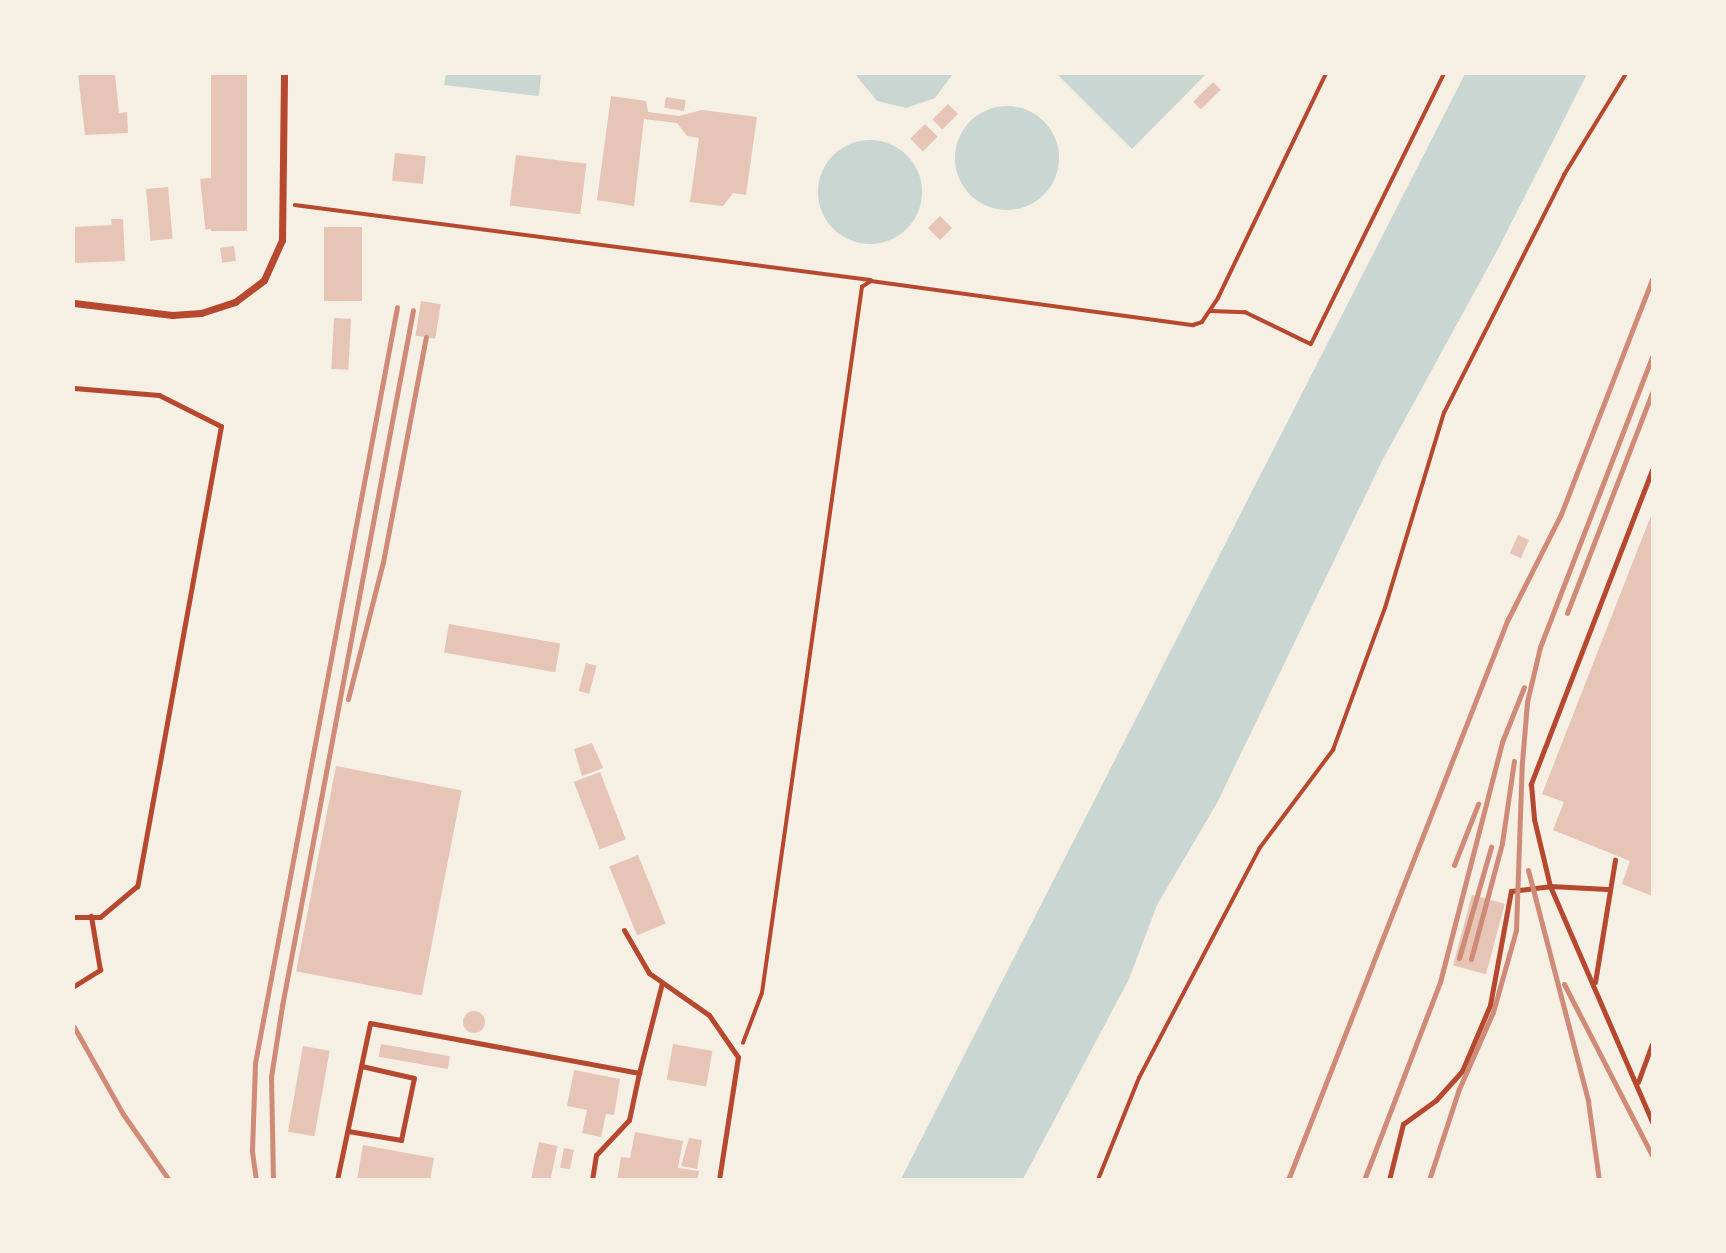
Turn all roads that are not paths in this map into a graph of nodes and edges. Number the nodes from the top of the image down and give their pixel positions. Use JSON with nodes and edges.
{"nodes":[{"id":1,"x":284,"y":74,"type":"edge"},
{"id":2,"x":74,"y":303,"type":"edge"},
{"id":3,"x":74,"y":388,"type":"edge"},
{"id":4,"x":1653,"y":470,"type":"edge"},
{"id":5,"x":1615,"y":860,"type":"dead end"},
{"id":6,"x":1550,"y":886,"type":"junction"},
{"id":7,"x":1607,"y":889,"type":"junction"},
{"id":8,"x":74,"y":916,"type":"edge"},
{"id":9,"x":91,"y":916,"type":"junction"},
{"id":10,"x":624,"y":930,"type":"dead end"},
{"id":11,"x":1595,"y":982,"type":"junction"},
{"id":12,"x":662,"y":983,"type":"junction"},
{"id":13,"x":74,"y":986,"type":"edge"},
{"id":14,"x":1653,"y":1044,"type":"edge"},
{"id":15,"x":362,"y":1066,"type":"junction"},
{"id":16,"x":639,"y":1073,"type":"junction"},
{"id":17,"x":1638,"y":1082,"type":"junction"},
{"id":18,"x":1653,"y":1122,"type":"edge"},
{"id":19,"x":348,"y":1130,"type":"junction"},
{"id":20,"x":337,"y":1180,"type":"edge"},
{"id":21,"x":592,"y":1180,"type":"edge"},
{"id":22,"x":719,"y":1180,"type":"edge"},
{"id":23,"x":1389,"y":1180,"type":"edge"}],
"edges":[{"from":1,"to":2,"type":"street"},
{"from":3,"to":9,"type":"lane"},
{"from":4,"to":6,"type":"lane"},
{"from":5,"to":7,"type":"lane"},
{"from":6,"to":7,"type":"lane"},
{"from":6,"to":11,"type":"lane"},
{"from":6,"to":23,"type":"lane"},
{"from":7,"to":11,"type":"lane"},
{"from":8,"to":9,"type":"lane"},
{"from":9,"to":13,"type":"lane"},
{"from":10,"to":12,"type":"lane"},
{"from":11,"to":17,"type":"lane"},
{"from":12,"to":16,"type":"lane"},
{"from":12,"to":22,"type":"lane"},
{"from":14,"to":17,"type":"lane"},
{"from":15,"to":16,"type":"lane"},
{"from":15,"to":19,"type":"lane"},
{"from":15,"to":19,"type":"lane"},
{"from":16,"to":21,"type":"lane"},
{"from":17,"to":18,"type":"lane"},
{"from":19,"to":20,"type":"lane"}]}
